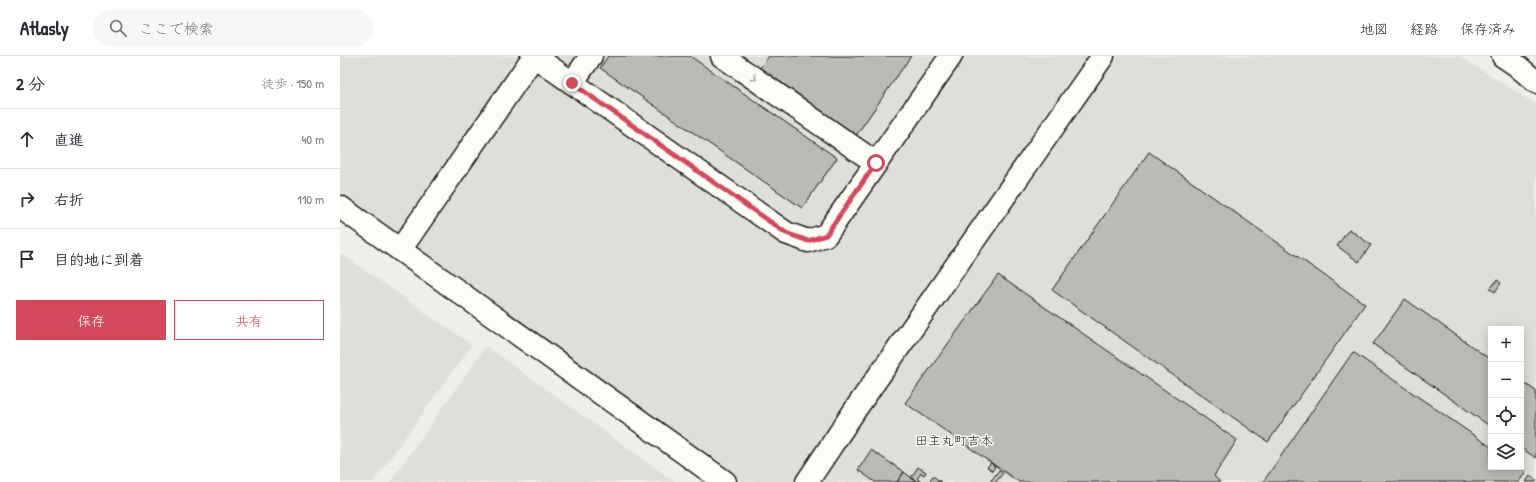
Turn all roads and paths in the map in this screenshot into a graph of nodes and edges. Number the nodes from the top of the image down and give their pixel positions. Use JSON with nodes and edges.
{"nodes":[{"id":1,"x":534,"y":56,"type":"edge"},
{"id":2,"x":591,"y":56,"type":"edge"},
{"id":3,"x":722,"y":56,"type":"edge"},
{"id":4,"x":951,"y":56,"type":"edge"},
{"id":5,"x":1103,"y":56,"type":"edge"},
{"id":6,"x":1503,"y":56,"type":"edge"},
{"id":7,"x":1536,"y":82,"type":"edge"},
{"id":8,"x":572,"y":83,"type":"junction"},
{"id":9,"x":876,"y":163,"type":"junction"},
{"id":10,"x":340,"y":207,"type":"edge"},
{"id":11,"x":400,"y":250,"type":"junction"},
{"id":12,"x":726,"y":482,"type":"edge"},
{"id":13,"x":807,"y":482,"type":"edge"}],
"edges":[{"from":1,"to":8,"type":"street"},
{"from":1,"to":11,"type":"street"},
{"from":2,"to":8,"type":"street"},
{"from":3,"to":9,"type":"street","one_way":true},
{"from":4,"to":9,"type":"street"},
{"from":5,"to":13,"type":"street"},
{"from":6,"to":7,"type":"street"},
{"from":8,"to":9,"type":"street"},
{"from":10,"to":11,"type":"street"},
{"from":11,"to":12,"type":"street"}]}
